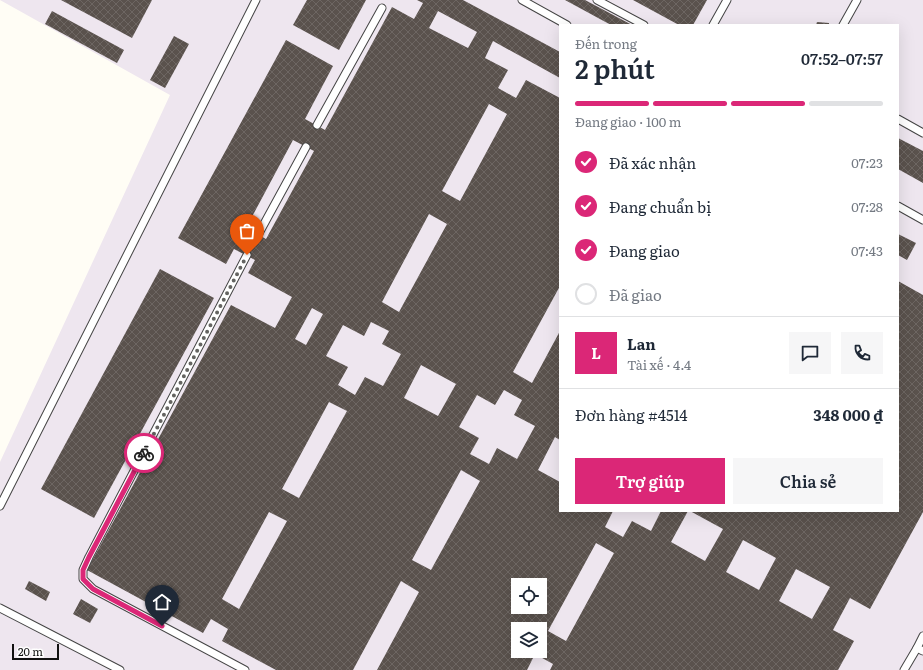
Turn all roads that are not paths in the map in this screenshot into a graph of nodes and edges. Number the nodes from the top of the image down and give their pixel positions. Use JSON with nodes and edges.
{"nodes":[{"id":1,"x":256,"y":0,"type":"edge"},
{"id":2,"x":522,"y":0,"type":"edge"},
{"id":3,"x":597,"y":0,"type":"edge"},
{"id":4,"x":727,"y":0,"type":"edge"},
{"id":5,"x":857,"y":0,"type":"edge"},
{"id":6,"x":382,"y":8,"type":"dead end"},
{"id":7,"x":565,"y":24,"type":"edge"},
{"id":8,"x":642,"y":24,"type":"edge"},
{"id":9,"x":714,"y":24,"type":"edge"},
{"id":10,"x":844,"y":24,"type":"edge"},
{"id":11,"x":899,"y":120,"type":"edge"},
{"id":12,"x":318,"y":126,"type":"dead end"},
{"id":13,"x":923,"y":133,"type":"edge"},
{"id":14,"x":306,"y":147,"type":"dead end"},
{"id":15,"x":899,"y":207,"type":"edge"},
{"id":16,"x":923,"y":220,"type":"edge"},
{"id":17,"x":258,"y":235,"type":"dead end"},
{"id":18,"x":247,"y":255,"type":"dead end"},
{"id":19,"x":0,"y":506,"type":"edge"},
{"id":20,"x":0,"y":608,"type":"edge"},
{"id":21,"x":923,"y":636,"type":"edge"},
{"id":22,"x":920,"y":649,"type":"edge"},
{"id":23,"x":120,"y":670,"type":"edge"},
{"id":24,"x":245,"y":670,"type":"edge"},
{"id":25,"x":904,"y":670,"type":"edge"}],
"edges":[{"from":1,"to":19,"type":"lane"},
{"from":2,"to":7,"type":"lane"},
{"from":3,"to":8,"type":"lane"},
{"from":4,"to":9,"type":"lane"},
{"from":5,"to":10,"type":"lane"},
{"from":6,"to":12,"type":"lane"},
{"from":11,"to":13,"type":"lane"},
{"from":14,"to":17,"type":"lane"},
{"from":15,"to":16,"type":"lane"},
{"from":18,"to":24,"type":"lane"},
{"from":20,"to":23,"type":"lane"},
{"from":21,"to":22,"type":"lane"},
{"from":22,"to":25,"type":"lane"}]}
